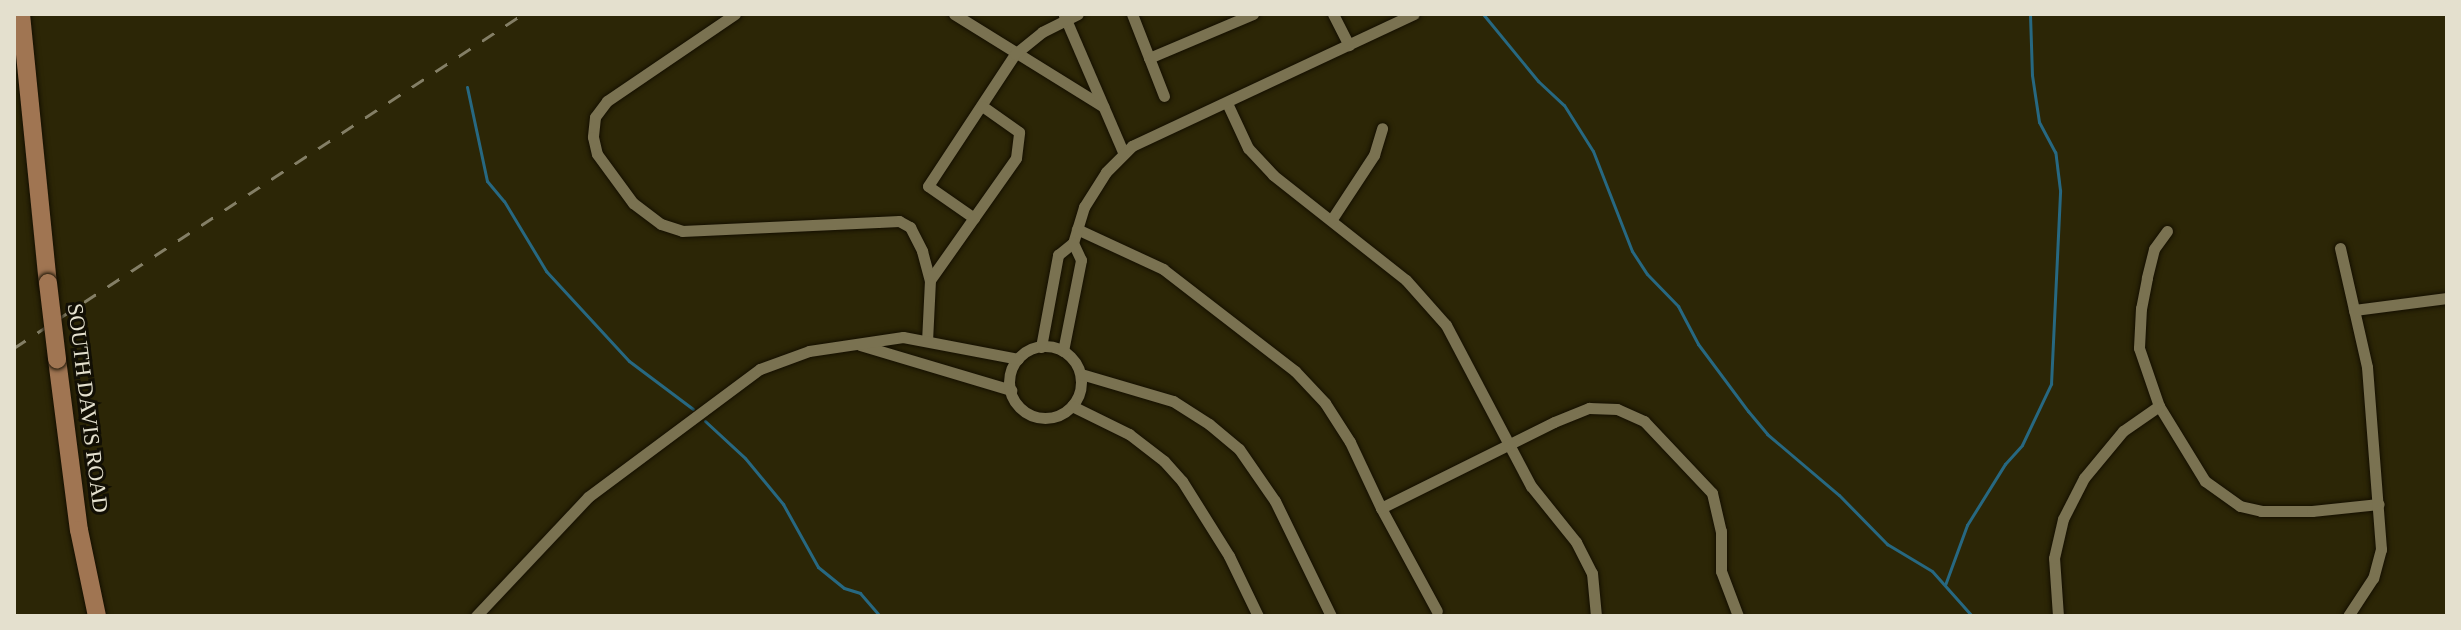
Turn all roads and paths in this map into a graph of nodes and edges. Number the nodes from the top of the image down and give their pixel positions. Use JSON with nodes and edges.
{"nodes":[{"id":1,"x":21,"y":14,"type":"edge"},
{"id":2,"x":735,"y":14,"type":"edge"},
{"id":3,"x":954,"y":14,"type":"edge"},
{"id":4,"x":1078,"y":14,"type":"edge"},
{"id":5,"x":1132,"y":14,"type":"edge"},
{"id":6,"x":1253,"y":14,"type":"edge"},
{"id":7,"x":1333,"y":14,"type":"edge"},
{"id":8,"x":1414,"y":14,"type":"edge"},
{"id":9,"x":1065,"y":17,"type":"edge"},
{"id":10,"x":1349,"y":45,"type":"junction"},
{"id":11,"x":1015,"y":54,"type":"junction"},
{"id":12,"x":1149,"y":58,"type":"junction"},
{"id":13,"x":1164,"y":96,"type":"dead end"},
{"id":14,"x":1227,"y":103,"type":"junction"},
{"id":15,"x":982,"y":106,"type":"junction"},
{"id":16,"x":1104,"y":107,"type":"junction"},
{"id":17,"x":1382,"y":128,"type":"dead end"},
{"id":18,"x":1124,"y":154,"type":"junction"},
{"id":19,"x":974,"y":218,"type":"junction"},
{"id":20,"x":1332,"y":219,"type":"junction"},
{"id":21,"x":1077,"y":229,"type":"junction"},
{"id":22,"x":2167,"y":231,"type":"dead end"},
{"id":23,"x":1073,"y":243,"type":"junction"},
{"id":24,"x":2340,"y":248,"type":"dead end"},
{"id":25,"x":930,"y":280,"type":"junction"},
{"id":26,"x":2447,"y":298,"type":"edge"},
{"id":27,"x":2354,"y":310,"type":"junction"},
{"id":28,"x":927,"y":341,"type":"junction"},
{"id":29,"x":860,"y":345,"type":"junction"},
{"id":30,"x":1041,"y":347,"type":"junction"},
{"id":31,"x":1063,"y":351,"type":"junction"},
{"id":32,"x":1018,"y":359,"type":"junction"},
{"id":33,"x":1081,"y":374,"type":"junction"},
{"id":34,"x":1011,"y":390,"type":"junction"},
{"id":35,"x":1072,"y":406,"type":"junction"},
{"id":36,"x":2159,"y":406,"type":"junction"},
{"id":37,"x":1510,"y":445,"type":"junction"},
{"id":38,"x":2379,"y":504,"type":"junction"},
{"id":39,"x":1381,"y":508,"type":"junction"},
{"id":40,"x":1437,"y":611,"type":"dead end"},
{"id":41,"x":97,"y":616,"type":"edge"},
{"id":42,"x":476,"y":616,"type":"edge"},
{"id":43,"x":1258,"y":616,"type":"edge"},
{"id":44,"x":1331,"y":616,"type":"edge"},
{"id":45,"x":1596,"y":616,"type":"edge"},
{"id":46,"x":1738,"y":616,"type":"edge"},
{"id":47,"x":2058,"y":616,"type":"edge"},
{"id":48,"x":2348,"y":616,"type":"edge"}],
"edges":[{"from":1,"to":41,"type":"main road","name":"SOUTH DAVIS ROAD","bridge":true},
{"from":2,"to":25,"type":"street"},
{"from":3,"to":11,"type":"street"},
{"from":4,"to":9,"type":"street"},
{"from":5,"to":12,"type":"street"},
{"from":6,"to":12,"type":"street"},
{"from":7,"to":10,"type":"street"},
{"from":8,"to":10,"type":"street"},
{"from":9,"to":11,"type":"street"},
{"from":9,"to":16,"type":"street"},
{"from":10,"to":14,"type":"street"},
{"from":11,"to":15,"type":"street"},
{"from":11,"to":16,"type":"street"},
{"from":12,"to":13,"type":"street"},
{"from":14,"to":18,"type":"street"},
{"from":14,"to":20,"type":"street"},
{"from":15,"to":19,"type":"street"},
{"from":15,"to":19,"type":"street"},
{"from":16,"to":18,"type":"street"},
{"from":17,"to":20,"type":"street"},
{"from":18,"to":21,"type":"street"},
{"from":19,"to":25,"type":"street"},
{"from":20,"to":37,"type":"street"},
{"from":21,"to":23,"type":"street"},
{"from":21,"to":39,"type":"street"},
{"from":22,"to":36,"type":"street"},
{"from":23,"to":30,"type":"street"},
{"from":23,"to":31,"type":"street"},
{"from":24,"to":27,"type":"street"},
{"from":25,"to":28,"type":"street"},
{"from":26,"to":27,"type":"street"},
{"from":27,"to":38,"type":"street"},
{"from":28,"to":29,"type":"street"},
{"from":28,"to":32,"type":"street"},
{"from":29,"to":34,"type":"street"},
{"from":29,"to":42,"type":"street"},
{"from":30,"to":31,"type":"street"},
{"from":30,"to":32,"type":"street"},
{"from":31,"to":33,"type":"street"},
{"from":32,"to":34,"type":"street"},
{"from":33,"to":35,"type":"street"},
{"from":33,"to":44,"type":"street"},
{"from":34,"to":35,"type":"street"},
{"from":35,"to":43,"type":"street"},
{"from":36,"to":38,"type":"street"},
{"from":36,"to":47,"type":"street"},
{"from":37,"to":39,"type":"street"},
{"from":37,"to":45,"type":"street"},
{"from":37,"to":46,"type":"street"},
{"from":38,"to":48,"type":"street"},
{"from":39,"to":40,"type":"street"}]}
